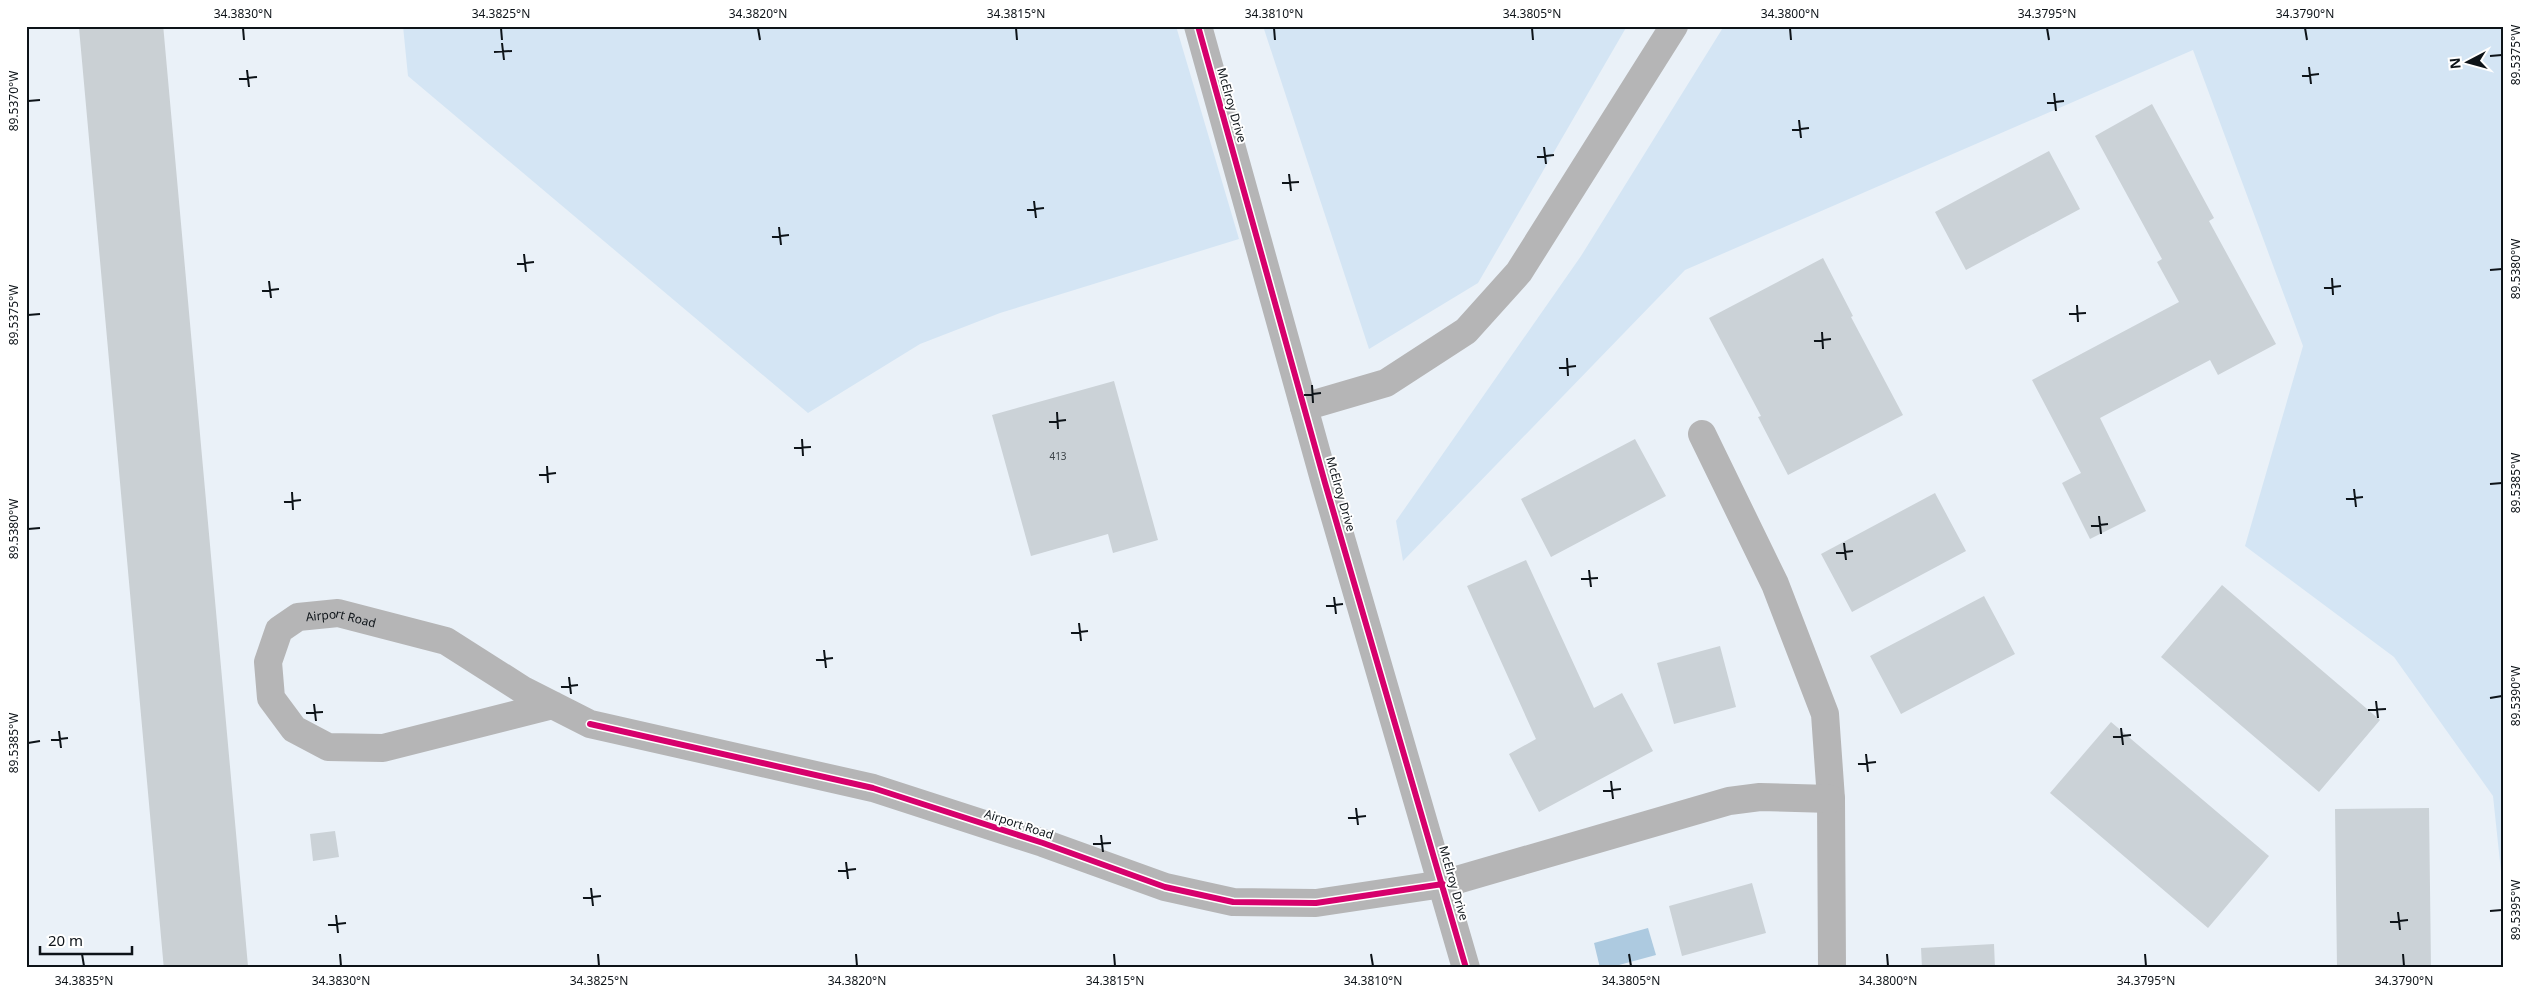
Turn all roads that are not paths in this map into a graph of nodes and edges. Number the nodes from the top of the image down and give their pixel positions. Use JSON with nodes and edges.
{"nodes":[{"id":1,"x":1198,"y":26,"type":"edge"},
{"id":2,"x":1674,"y":26,"type":"edge"},
{"id":3,"x":1304,"y":407,"type":"junction"},
{"id":4,"x":1702,"y":434,"type":"dead end"},
{"id":5,"x":553,"y":705,"type":"junction"},
{"id":6,"x":1830,"y":800,"type":"junction"},
{"id":7,"x":1443,"y":884,"type":"junction"},
{"id":8,"x":1466,"y":968,"type":"edge"},
{"id":9,"x":1832,"y":968,"type":"edge"}],
"edges":[{"from":1,"to":3,"type":"street","name":"McElroy Drive"},
{"from":2,"to":3,"type":"street"},
{"from":3,"to":7,"type":"street","name":"McElroy Drive"},
{"from":4,"to":6,"type":"street"},
{"from":5,"to":5,"type":"street","name":"Airport Road"},
{"from":5,"to":7,"type":"street","name":"Airport Road"},
{"from":6,"to":7,"type":"street","name":"Airport Road"},
{"from":6,"to":9,"type":"street"},
{"from":7,"to":8,"type":"street","name":"McElroy Drive"}]}
